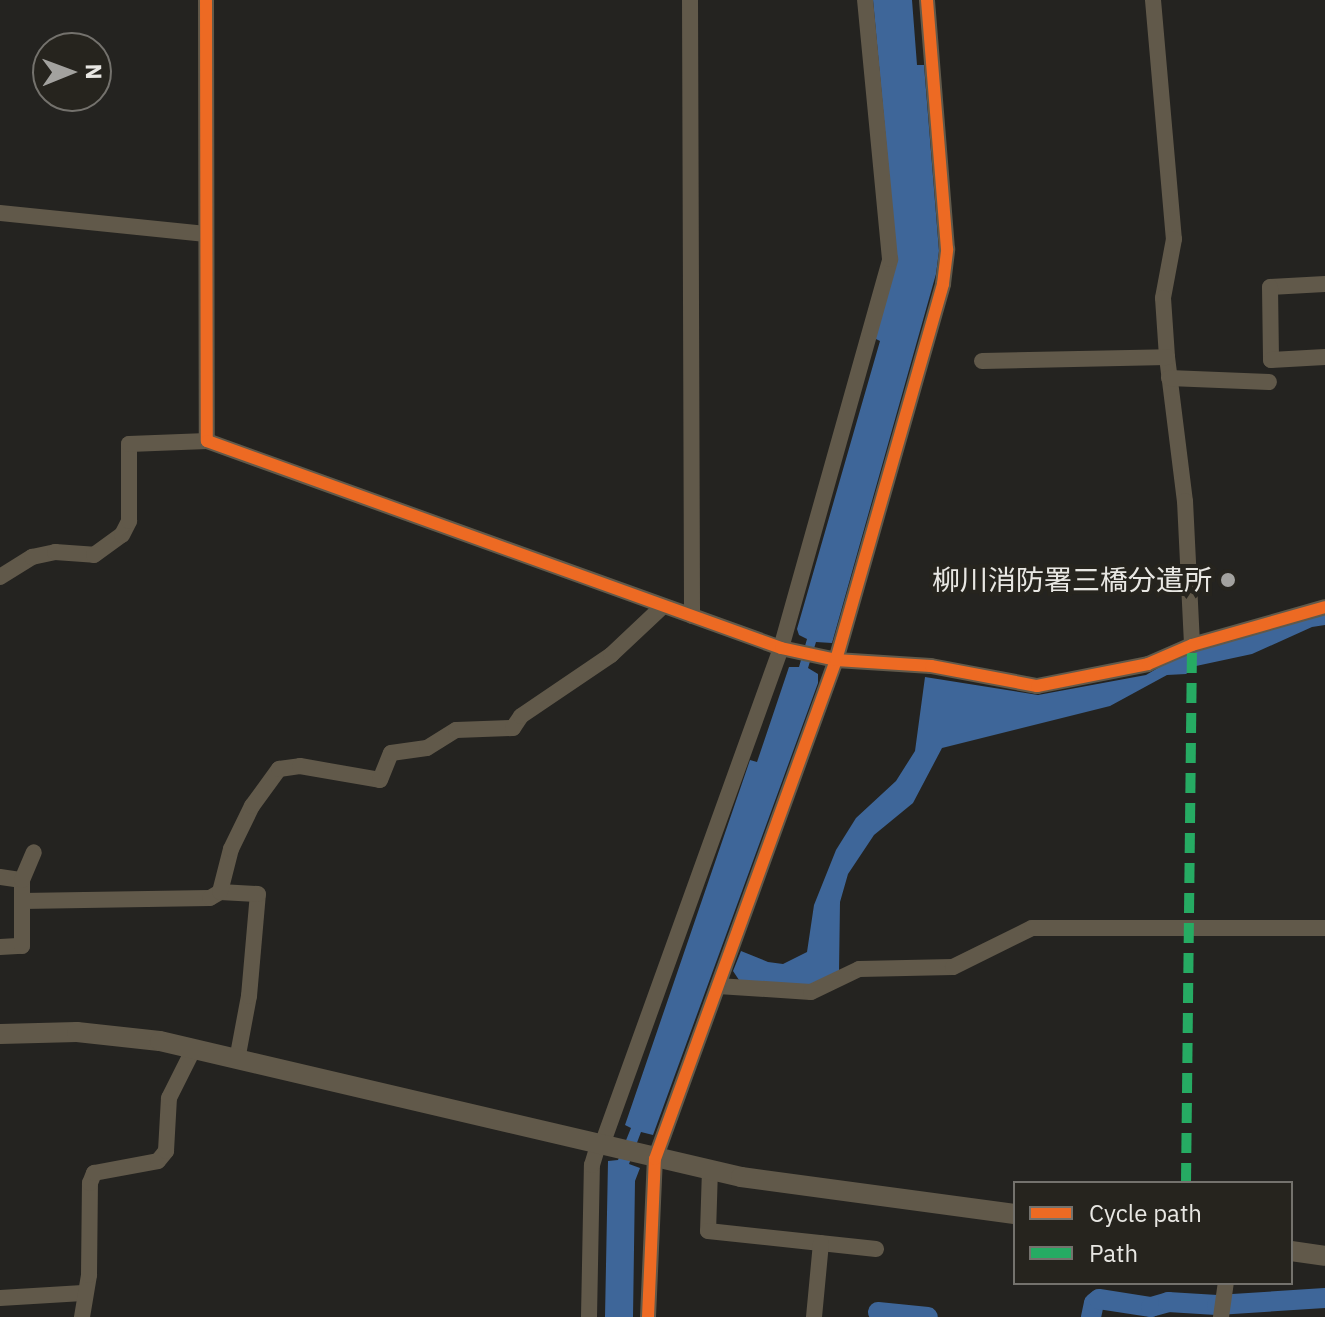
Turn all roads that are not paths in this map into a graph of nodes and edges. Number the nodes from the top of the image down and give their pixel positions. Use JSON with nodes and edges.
{"nodes":[{"id":1,"x":206,"y":0,"type":"edge"},
{"id":2,"x":690,"y":0,"type":"edge"},
{"id":3,"x":865,"y":0,"type":"edge"},
{"id":4,"x":927,"y":0,"type":"edge"},
{"id":5,"x":1153,"y":0,"type":"edge"},
{"id":6,"x":0,"y":213,"type":"edge"},
{"id":7,"x":206,"y":234,"type":"junction"},
{"id":8,"x":1325,"y":284,"type":"edge"},
{"id":9,"x":1167,"y":357,"type":"junction"},
{"id":10,"x":1325,"y":357,"type":"edge"},
{"id":11,"x":982,"y":361,"type":"dead end"},
{"id":12,"x":1169,"y":378,"type":"junction"},
{"id":13,"x":1269,"y":382,"type":"dead end"},
{"id":14,"x":207,"y":441,"type":"junction"},
{"id":15,"x":0,"y":577,"type":"edge"},
{"id":16,"x":663,"y":606,"type":"junction"},
{"id":17,"x":1325,"y":607,"type":"edge"},
{"id":18,"x":692,"y":616,"type":"junction"},
{"id":19,"x":1192,"y":645,"type":"junction"},
{"id":20,"x":781,"y":648,"type":"junction"},
{"id":21,"x":836,"y":660,"type":"junction"},
{"id":22,"x":34,"y":852,"type":"dead end"},
{"id":23,"x":0,"y":877,"type":"edge"},
{"id":24,"x":22,"y":880,"type":"junction"},
{"id":25,"x":220,"y":892,"type":"junction"},
{"id":26,"x":22,"y":901,"type":"junction"},
{"id":27,"x":1325,"y":928,"type":"edge"},
{"id":28,"x":0,"y":947,"type":"edge"},
{"id":29,"x":718,"y":986,"type":"junction"},
{"id":30,"x":0,"y":1034,"type":"edge"},
{"id":31,"x":193,"y":1050,"type":"junction"},
{"id":32,"x":237,"y":1060,"type":"junction"},
{"id":33,"x":606,"y":1143,"type":"junction"},
{"id":34,"x":653,"y":1155,"type":"junction"},
{"id":35,"x":710,"y":1169,"type":"junction"},
{"id":36,"x":1013,"y":1214,"type":"edge"},
{"id":37,"x":821,"y":1243,"type":"junction"},
{"id":38,"x":876,"y":1249,"type":"dead end"},
{"id":39,"x":1293,"y":1251,"type":"edge"},
{"id":40,"x":1325,"y":1256,"type":"edge"},
{"id":41,"x":1225,"y":1289,"type":"edge"},
{"id":42,"x":83,"y":1293,"type":"junction"},
{"id":43,"x":0,"y":1298,"type":"edge"},
{"id":44,"x":1221,"y":1314,"type":"edge"},
{"id":45,"x":82,"y":1317,"type":"edge"},
{"id":46,"x":589,"y":1317,"type":"edge"},
{"id":47,"x":648,"y":1317,"type":"edge"},
{"id":48,"x":814,"y":1317,"type":"edge"}],
"edges":[{"from":1,"to":7,"type":"street"},
{"from":2,"to":18,"type":"street"},
{"from":3,"to":20,"type":"street"},
{"from":4,"to":21,"type":"street"},
{"from":5,"to":9,"type":"street"},
{"from":6,"to":7,"type":"street"},
{"from":7,"to":14,"type":"street"},
{"from":8,"to":10,"type":"street"},
{"from":9,"to":11,"type":"street"},
{"from":9,"to":12,"type":"street"},
{"from":12,"to":13,"type":"street"},
{"from":12,"to":19,"type":"street"},
{"from":14,"to":15,"type":"street"},
{"from":14,"to":16,"type":"street"},
{"from":16,"to":18,"type":"street"},
{"from":16,"to":25,"type":"street"},
{"from":17,"to":19,"type":"street"},
{"from":18,"to":20,"type":"street"},
{"from":19,"to":21,"type":"street"},
{"from":20,"to":21,"type":"street"},
{"from":20,"to":33,"type":"street"},
{"from":21,"to":29,"type":"street"},
{"from":22,"to":24,"type":"street"},
{"from":23,"to":24,"type":"street"},
{"from":24,"to":26,"type":"street"},
{"from":25,"to":26,"type":"street"},
{"from":25,"to":32,"type":"street"},
{"from":26,"to":28,"type":"street"},
{"from":27,"to":29,"type":"street"},
{"from":29,"to":34,"type":"street"},
{"from":30,"to":31,"type":"street"},
{"from":31,"to":32,"type":"street"},
{"from":31,"to":42,"type":"street"},
{"from":32,"to":33,"type":"street"},
{"from":33,"to":34,"type":"street"},
{"from":33,"to":46,"type":"street"},
{"from":34,"to":35,"type":"street"},
{"from":34,"to":47,"type":"street"},
{"from":35,"to":36,"type":"street"},
{"from":35,"to":37,"type":"street"},
{"from":37,"to":38,"type":"street"},
{"from":37,"to":48,"type":"street"},
{"from":39,"to":40,"type":"street"},
{"from":41,"to":44,"type":"street"},
{"from":42,"to":43,"type":"street"},
{"from":42,"to":45,"type":"street"}]}
